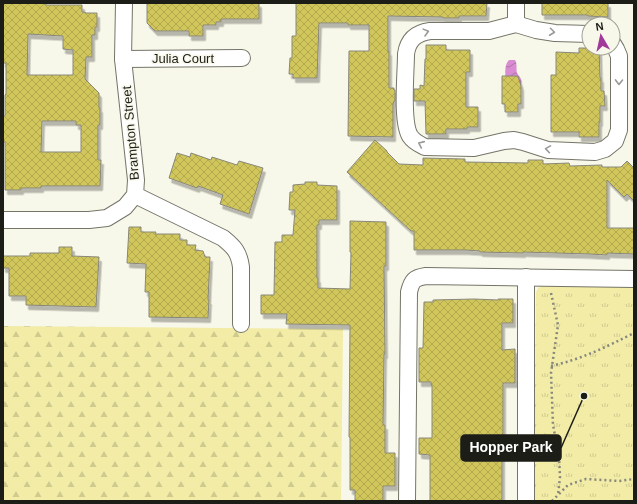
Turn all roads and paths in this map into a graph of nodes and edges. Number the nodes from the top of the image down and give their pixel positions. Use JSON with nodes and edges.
{"nodes":[{"id":1,"x":124,"y":3,"type":"edge"},
{"id":2,"x":516,"y":3,"type":"edge"},
{"id":3,"x":516,"y":24,"type":"junction"},
{"id":4,"x":581,"y":34,"type":"edge"},
{"id":5,"x":619,"y":56,"type":"edge"},
{"id":6,"x":242,"y":58,"type":"dead end"},
{"id":7,"x":123,"y":59,"type":"junction"},
{"id":8,"x":135,"y":195,"type":"junction"},
{"id":9,"x":3,"y":220,"type":"edge"},
{"id":10,"x":526,"y":277,"type":"junction"},
{"id":11,"x":549,"y":277,"type":"junction"},
{"id":12,"x":634,"y":279,"type":"edge"},
{"id":13,"x":241,"y":324,"type":"dead end"},
{"id":14,"x":634,"y":333,"type":"edge"},
{"id":15,"x":551,"y":366,"type":"junction"},
{"id":16,"x":634,"y":479,"type":"edge"},
{"id":17,"x":558,"y":495,"type":"junction"},
{"id":18,"x":407,"y":501,"type":"edge"},
{"id":19,"x":526,"y":501,"type":"edge"},
{"id":20,"x":552,"y":501,"type":"edge"}],
"edges":[{"from":1,"to":7,"type":"street","name":"Brampton Street"},
{"from":2,"to":3,"type":"street"},
{"from":3,"to":4,"type":"street","one_way":true},
{"from":5,"to":3,"type":"street","one_way":true},
{"from":6,"to":7,"type":"street","name":"Julia Court"},
{"from":7,"to":8,"type":"street","name":"Brampton Street"},
{"from":8,"to":9,"type":"street","name":"Brampton Street"},
{"from":8,"to":13,"type":"street"},
{"from":10,"to":11,"type":"street"},
{"from":10,"to":18,"type":"street"},
{"from":10,"to":19,"type":"street"},
{"from":11,"to":12,"type":"street"},
{"from":11,"to":15,"type":"path"},
{"from":14,"to":15,"type":"path"},
{"from":15,"to":17,"type":"path"},
{"from":16,"to":17,"type":"path"},
{"from":17,"to":20,"type":"path"}]}
